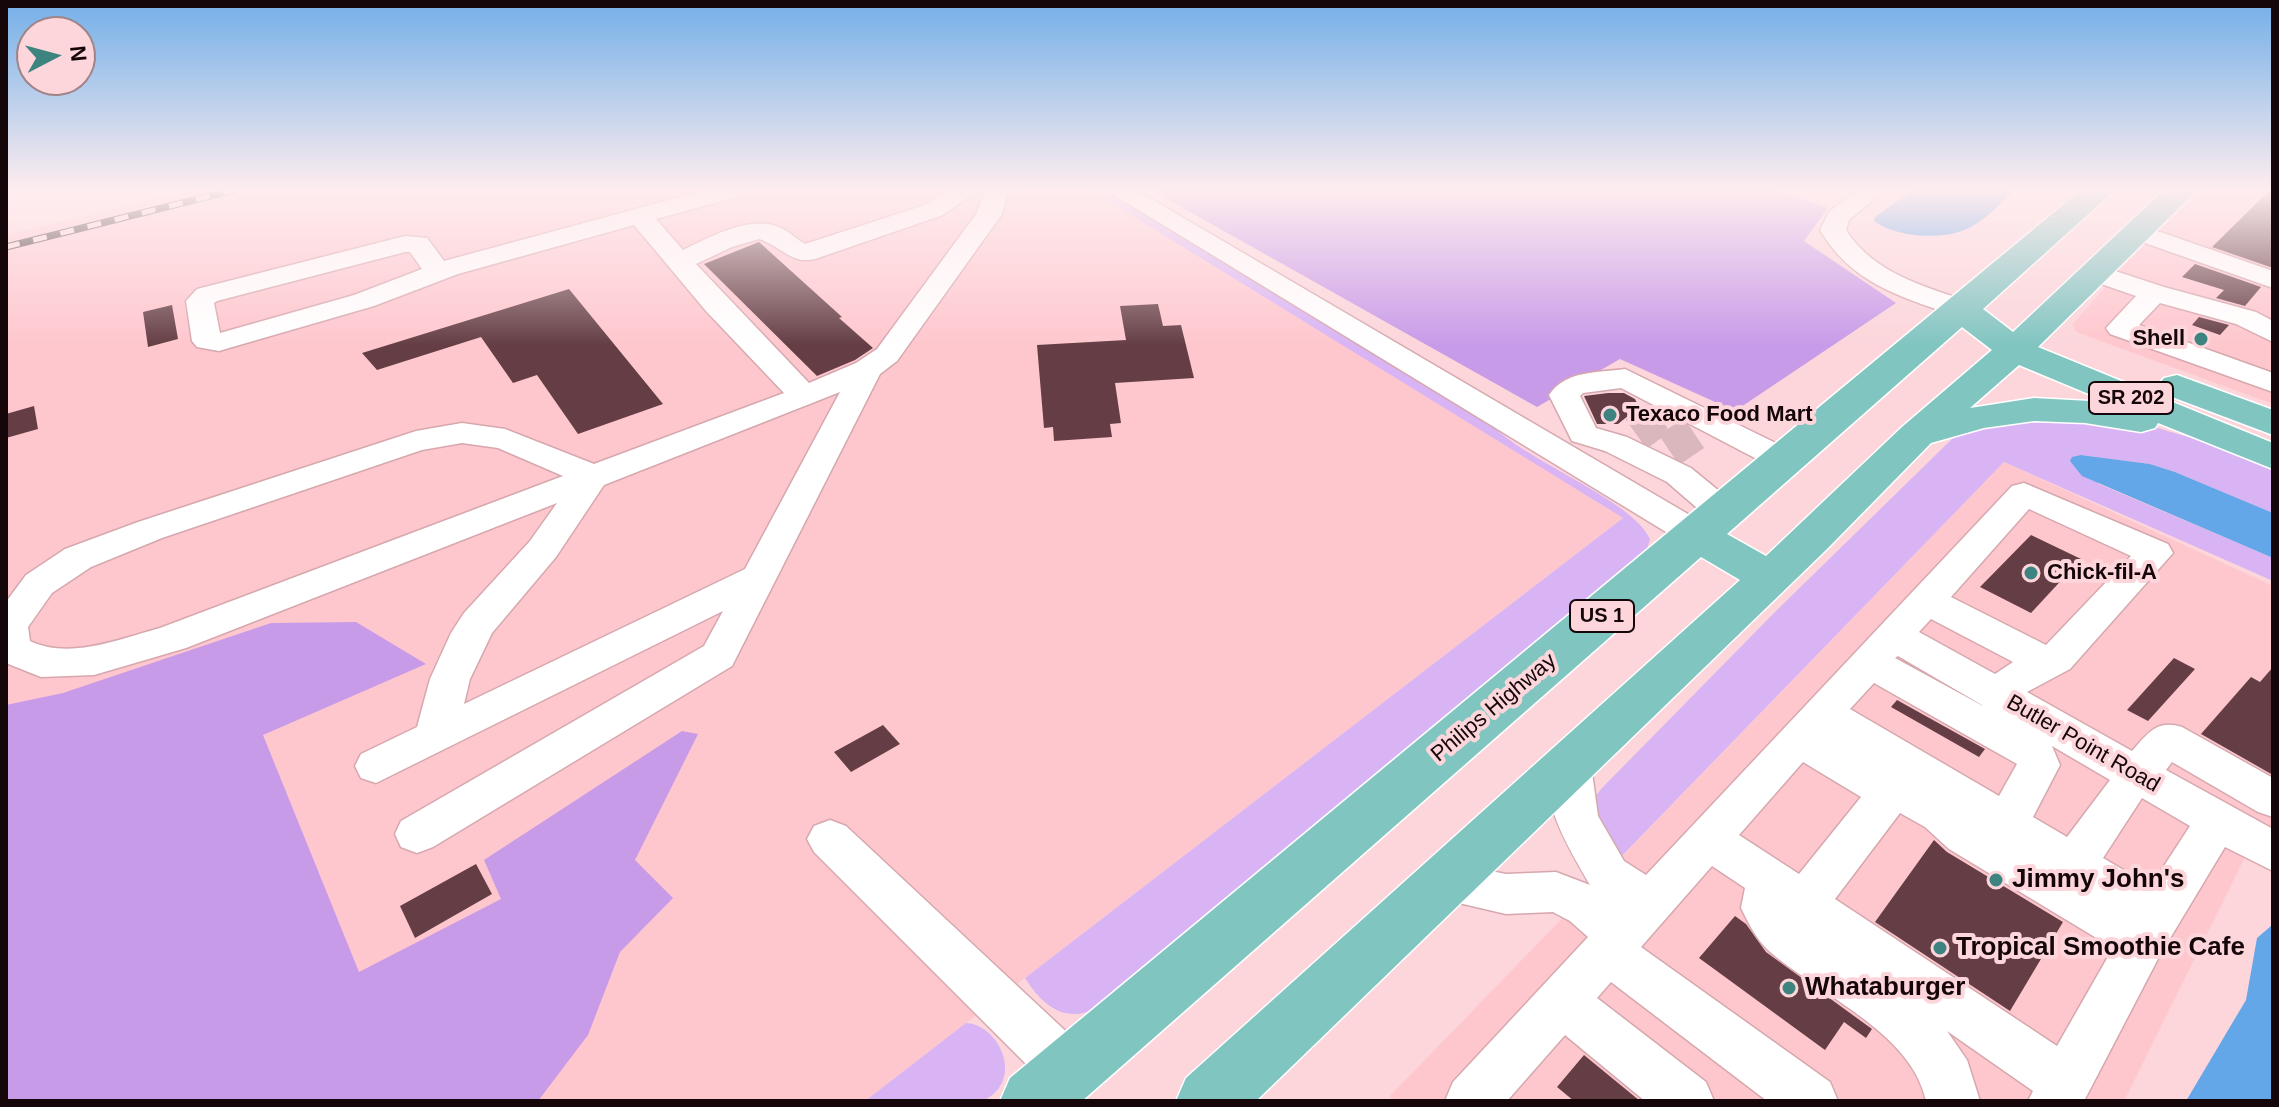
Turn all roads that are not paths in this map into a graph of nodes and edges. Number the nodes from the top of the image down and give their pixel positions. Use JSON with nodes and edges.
{"nodes":[{"id":1,"x":545,"y":242,"type":"edge"},
{"id":2,"x":662,"y":242,"type":"edge"},
{"id":3,"x":728,"y":242,"type":"edge"},
{"id":4,"x":782,"y":242,"type":"edge"},
{"id":5,"x":840,"y":242,"type":"edge"},
{"id":6,"x":969,"y":242,"type":"edge"},
{"id":7,"x":1210,"y":242,"type":"edge"},
{"id":8,"x":1838,"y":242,"type":"edge"},
{"id":9,"x":2039,"y":242,"type":"edge"},
{"id":10,"x":2127,"y":242,"type":"edge"},
{"id":11,"x":2164,"y":242,"type":"edge"},
{"id":12,"x":679,"y":262,"type":"junction"},
{"id":13,"x":438,"y":272,"type":"junction"},
{"id":14,"x":2094,"y":272,"type":"junction"},
{"id":15,"x":2273,"y":280,"type":"edge"},
{"id":16,"x":2154,"y":293,"type":"junction"},
{"id":17,"x":1960,"y":308,"type":"junction"},
{"id":18,"x":2273,"y":333,"type":"edge"},
{"id":19,"x":2022,"y":341,"type":"junction"},
{"id":20,"x":2273,"y":350,"type":"edge"},
{"id":21,"x":867,"y":369,"type":"junction"},
{"id":22,"x":2269,"y":382,"type":"edge"},
{"id":23,"x":804,"y":396,"type":"junction"},
{"id":24,"x":1916,"y":435,"type":"junction"},
{"id":25,"x":2265,"y":443,"type":"edge"},
{"id":26,"x":1784,"y":460,"type":"junction"},
{"id":27,"x":593,"y":476,"type":"junction"},
{"id":28,"x":1710,"y":524,"type":"junction"},
{"id":29,"x":759,"y":577,"type":"junction"},
{"id":30,"x":1770,"y":578,"type":"junction"},
{"id":31,"x":1925,"y":600,"type":"junction"},
{"id":32,"x":1881,"y":648,"type":"junction"},
{"id":33,"x":2048,"y":663,"type":"junction"},
{"id":34,"x":1997,"y":695,"type":"junction"},
{"id":35,"x":1810,"y":726,"type":"junction"},
{"id":36,"x":435,"y":737,"type":"junction"},
{"id":37,"x":1570,"y":765,"type":"junction"},
{"id":38,"x":376,"y":766,"type":"dead end"},
{"id":39,"x":2130,"y":784,"type":"junction"},
{"id":40,"x":1890,"y":793,"type":"junction"},
{"id":41,"x":2273,"y":799,"type":"edge"},
{"id":42,"x":2217,"y":821,"type":"junction"},
{"id":43,"x":2007,"y":822,"type":"junction"},
{"id":44,"x":417,"y":834,"type":"dead end"},
{"id":45,"x":1708,"y":838,"type":"junction"},
{"id":46,"x":830,"y":839,"type":"dead end"},
{"id":47,"x":2273,"y":852,"type":"edge"},
{"id":48,"x":2073,"y":864,"type":"junction"},
{"id":49,"x":1445,"y":882,"type":"junction"},
{"id":50,"x":1786,"y":892,"type":"junction"},
{"id":51,"x":2151,"y":928,"type":"junction"},
{"id":52,"x":1626,"y":930,"type":"junction"},
{"id":53,"x":1562,"y":1001,"type":"junction"},
{"id":54,"x":1051,"y":1086,"type":"edge"},
{"id":55,"x":2060,"y":1092,"type":"edge"},
{"id":56,"x":1209,"y":1101,"type":"edge"},
{"id":57,"x":1472,"y":1101,"type":"edge"},
{"id":58,"x":1687,"y":1101,"type":"edge"},
{"id":59,"x":1811,"y":1101,"type":"edge"},
{"id":60,"x":1953,"y":1101,"type":"edge"}],
"edges":[{"from":1,"to":13,"type":"lane"},
{"from":2,"to":12,"type":"lane"},
{"from":3,"to":12,"type":"lane"},
{"from":4,"to":5,"type":"lane"},
{"from":6,"to":21,"type":"lane"},
{"from":7,"to":28,"type":"lane"},
{"from":8,"to":17,"type":"lane"},
{"from":9,"to":17,"type":"main road","name":"Philips Highway","number":"US 1"},
{"from":10,"to":14,"type":"main road"},
{"from":11,"to":15,"type":"lane"},
{"from":12,"to":23,"type":"lane"},
{"from":13,"to":13,"type":"lane"},
{"from":14,"to":16,"type":"lane"},
{"from":14,"to":19,"type":"main road"},
{"from":16,"to":18,"type":"lane"},
{"from":16,"to":22,"type":"lane"},
{"from":17,"to":19,"type":"main road","number":"SR 202"},
{"from":17,"to":26,"type":"main road","name":"Philips Highway","number":"US 1"},
{"from":19,"to":24,"type":"main road"},
{"from":19,"to":25,"type":"main road","number":"SR 202"},
{"from":20,"to":22,"type":"lane"},
{"from":21,"to":23,"type":"lane"},
{"from":21,"to":29,"type":"lane"},
{"from":23,"to":27,"type":"lane"},
{"from":24,"to":25,"type":"main road"},
{"from":24,"to":30,"type":"main road"},
{"from":26,"to":28,"type":"main road","name":"Philips Highway","number":"US 1"},
{"from":26,"to":28,"type":"lane"},
{"from":27,"to":27,"type":"lane"},
{"from":27,"to":36,"type":"lane"},
{"from":28,"to":30,"type":"main road"},
{"from":28,"to":54,"type":"main road","name":"Philips Highway","number":"US 1"},
{"from":29,"to":36,"type":"lane"},
{"from":29,"to":44,"type":"lane"},
{"from":30,"to":37,"type":"main road"},
{"from":31,"to":32,"type":"lane"},
{"from":31,"to":33,"type":"lane"},
{"from":31,"to":33,"type":"lane"},
{"from":32,"to":34,"type":"lane","name":"Butler Point Road"},
{"from":32,"to":35,"type":"lane"},
{"from":32,"to":43,"type":"lane"},
{"from":33,"to":34,"type":"lane"},
{"from":34,"to":39,"type":"lane","name":"Butler Point Road"},
{"from":35,"to":40,"type":"lane"},
{"from":35,"to":43,"type":"lane"},
{"from":35,"to":45,"type":"lane"},
{"from":36,"to":38,"type":"lane"},
{"from":37,"to":49,"type":"main road"},
{"from":37,"to":52,"type":"lane"},
{"from":39,"to":41,"type":"lane"},
{"from":39,"to":42,"type":"lane","name":"Butler Point Road"},
{"from":39,"to":48,"type":"lane"},
{"from":40,"to":50,"type":"lane"},
{"from":40,"to":51,"type":"lane"},
{"from":42,"to":47,"type":"lane","name":"Butler Point Road"},
{"from":42,"to":51,"type":"lane"},
{"from":43,"to":48,"type":"lane"},
{"from":45,"to":50,"type":"lane"},
{"from":45,"to":52,"type":"lane"},
{"from":46,"to":54,"type":"lane"},
{"from":48,"to":51,"type":"lane"},
{"from":49,"to":52,"type":"lane"},
{"from":49,"to":56,"type":"main road"},
{"from":50,"to":55,"type":"lane"},
{"from":50,"to":60,"type":"lane"},
{"from":51,"to":55,"type":"lane"},
{"from":52,"to":53,"type":"lane"},
{"from":52,"to":59,"type":"lane"},
{"from":53,"to":57,"type":"lane"},
{"from":53,"to":58,"type":"lane"}]}
